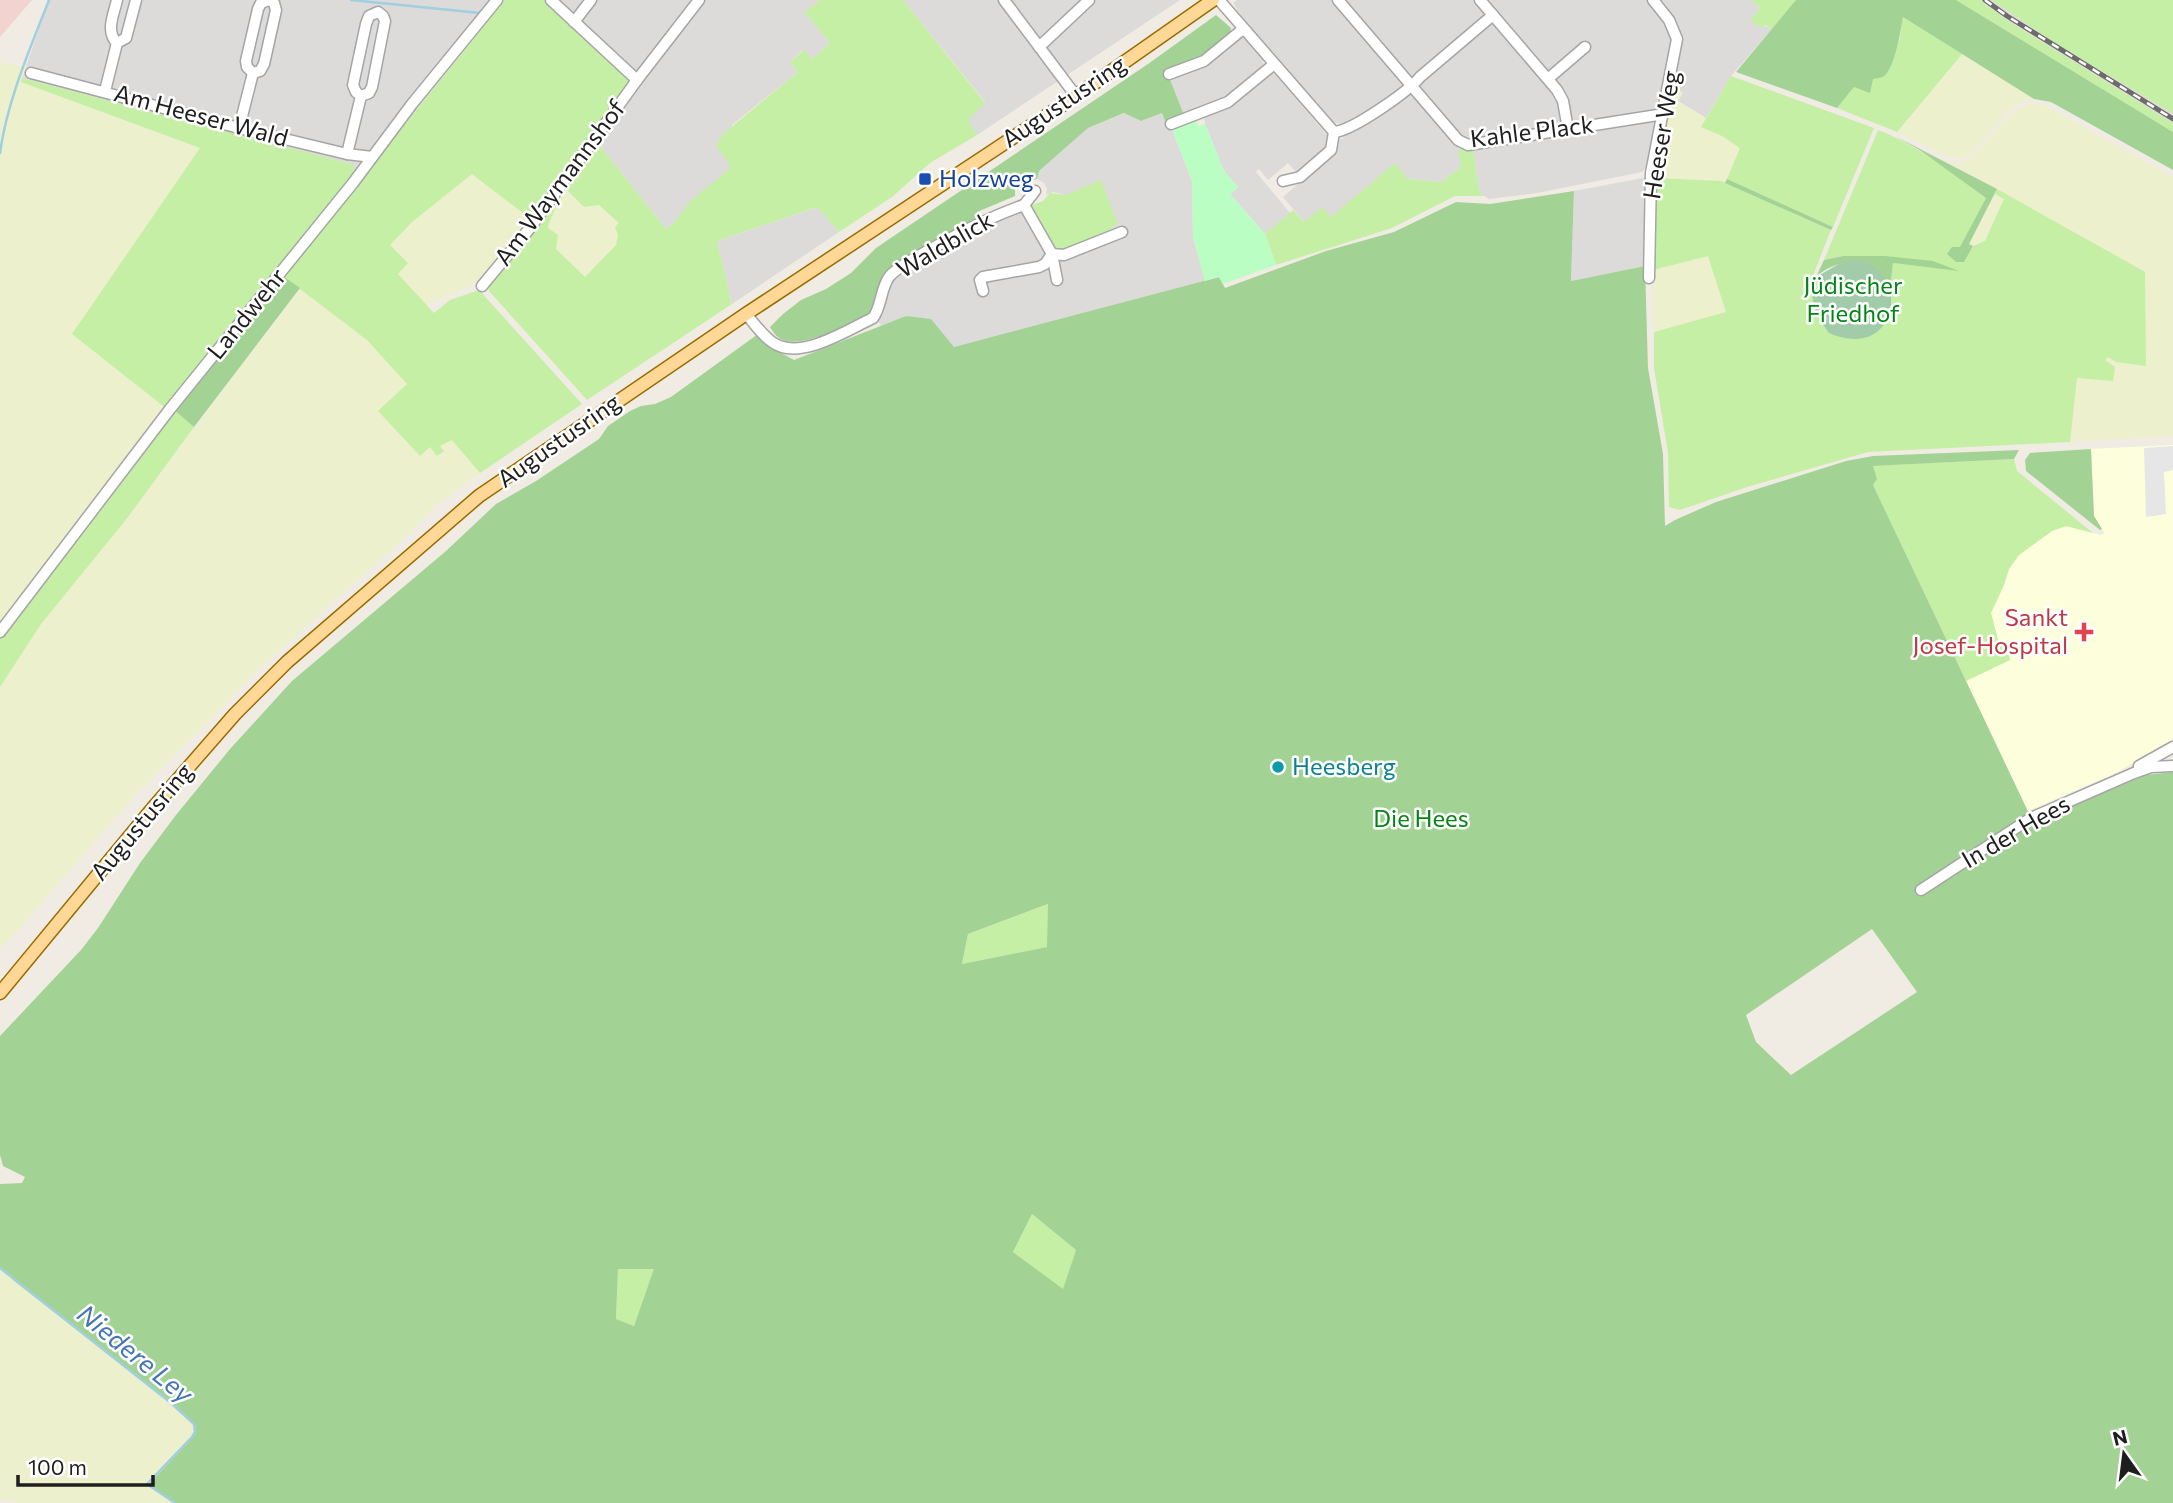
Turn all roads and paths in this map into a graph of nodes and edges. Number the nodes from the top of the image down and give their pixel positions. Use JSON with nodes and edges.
{"nodes":[{"id":1,"x":117,"y":0,"type":"edge"},
{"id":2,"x":136,"y":0,"type":"edge"},
{"id":3,"x":497,"y":0,"type":"edge"},
{"id":4,"x":551,"y":0,"type":"edge"},
{"id":5,"x":591,"y":0,"type":"edge"},
{"id":6,"x":699,"y":0,"type":"edge"},
{"id":7,"x":1004,"y":0,"type":"edge"},
{"id":8,"x":1089,"y":0,"type":"edge"},
{"id":9,"x":1213,"y":0,"type":"edge"},
{"id":10,"x":1219,"y":0,"type":"edge"},
{"id":11,"x":1338,"y":0,"type":"edge"},
{"id":12,"x":1480,"y":0,"type":"edge"},
{"id":13,"x":1653,"y":0,"type":"edge"},
{"id":14,"x":1493,"y":15,"type":"junction"},
{"id":15,"x":574,"y":22,"type":"junction"},
{"id":16,"x":1243,"y":29,"type":"junction"},
{"id":17,"x":117,"y":43,"type":"junction"},
{"id":18,"x":1039,"y":47,"type":"junction"},
{"id":19,"x":1585,"y":47,"type":"dead end"},
{"id":20,"x":1273,"y":65,"type":"junction"},
{"id":21,"x":31,"y":73,"type":"dead end"},
{"id":22,"x":253,"y":73,"type":"junction"},
{"id":23,"x":1169,"y":74,"type":"dead end"},
{"id":24,"x":1549,"y":78,"type":"junction"},
{"id":25,"x":637,"y":80,"type":"junction"},
{"id":26,"x":1412,"y":88,"type":"junction"},
{"id":27,"x":105,"y":91,"type":"junction"},
{"id":28,"x":361,"y":96,"type":"junction"},
{"id":29,"x":1076,"y":96,"type":"junction"},
{"id":30,"x":1664,"y":114,"type":"junction"},
{"id":31,"x":1171,"y":124,"type":"dead end"},
{"id":32,"x":239,"y":128,"type":"junction"},
{"id":33,"x":1568,"y":129,"type":"junction"},
{"id":34,"x":1334,"y":132,"type":"junction"},
{"id":35,"x":347,"y":154,"type":"junction"},
{"id":36,"x":372,"y":158,"type":"junction"},
{"id":37,"x":1283,"y":181,"type":"dead end"},
{"id":38,"x":1035,"y":191,"type":"dead end"},
{"id":39,"x":1024,"y":205,"type":"junction"},
{"id":40,"x":1122,"y":232,"type":"dead end"},
{"id":41,"x":1052,"y":254,"type":"junction"},
{"id":42,"x":1648,"y":278,"type":"dead end"},
{"id":43,"x":1057,"y":280,"type":"dead end"},
{"id":44,"x":482,"y":286,"type":"dead end"},
{"id":45,"x":983,"y":291,"type":"dead end"},
{"id":46,"x":746,"y":314,"type":"junction"},
{"id":47,"x":0,"y":632,"type":"edge"},
{"id":48,"x":2173,"y":747,"type":"edge"},
{"id":49,"x":2173,"y":766,"type":"edge"},
{"id":50,"x":2116,"y":780,"type":"junction"},
{"id":51,"x":1921,"y":890,"type":"dead end"},
{"id":52,"x":0,"y":993,"type":"edge"}],
"edges":[{"from":1,"to":17,"type":"street"},
{"from":2,"to":17,"type":"street"},
{"from":3,"to":36,"type":"street","name":"Landwehr"},
{"from":4,"to":15,"type":"street","name":"Am Waymannshof"},
{"from":5,"to":15,"type":"street"},
{"from":6,"to":25,"type":"street","name":"Am Waymannshof"},
{"from":7,"to":18,"type":"street"},
{"from":8,"to":18,"type":"street"},
{"from":9,"to":29,"type":"main road","name":"Augustusring"},
{"from":10,"to":16,"type":"street"},
{"from":11,"to":26,"type":"street","name":"Kahle Plack"},
{"from":12,"to":14,"type":"street"},
{"from":13,"to":30,"type":"street","name":"Heeser Weg"},
{"from":14,"to":24,"type":"street"},
{"from":14,"to":26,"type":"street"},
{"from":15,"to":25,"type":"street","name":"Am Waymannshof"},
{"from":16,"to":20,"type":"street"},
{"from":16,"to":23,"type":"street"},
{"from":17,"to":27,"type":"street"},
{"from":18,"to":29,"type":"street"},
{"from":19,"to":24,"type":"street"},
{"from":20,"to":31,"type":"street"},
{"from":20,"to":34,"type":"street"},
{"from":21,"to":27,"type":"street","name":"Am Heeser Wald"},
{"from":22,"to":22,"type":"street"},
{"from":22,"to":32,"type":"street"},
{"from":24,"to":33,"type":"street"},
{"from":25,"to":44,"type":"street","name":"Am Waymannshof"},
{"from":26,"to":33,"type":"street","name":"Kahle Plack"},
{"from":26,"to":34,"type":"street"},
{"from":27,"to":32,"type":"street","name":"Am Heeser Wald"},
{"from":28,"to":28,"type":"street"},
{"from":28,"to":35,"type":"street"},
{"from":29,"to":46,"type":"main road","name":"Augustusring"},
{"from":30,"to":33,"type":"street","name":"Kahle Plack"},
{"from":30,"to":42,"type":"street","name":"Heeser Weg"},
{"from":32,"to":35,"type":"street","name":"Am Heeser Wald"},
{"from":34,"to":37,"type":"street"},
{"from":35,"to":36,"type":"street","name":"Am Heeser Wald"},
{"from":36,"to":47,"type":"street","name":"Landwehr"},
{"from":38,"to":39,"type":"street","name":"Waldblick"},
{"from":39,"to":41,"type":"street","name":"Waldblick"},
{"from":39,"to":46,"type":"street","name":"Waldblick"},
{"from":40,"to":41,"type":"street","name":"Waldblick"},
{"from":41,"to":43,"type":"street","name":"Waldblick"},
{"from":41,"to":45,"type":"street","name":"Waldblick"},
{"from":46,"to":52,"type":"main road","name":"Augustusring"},
{"from":48,"to":50,"type":"street","name":"In der Hees"},
{"from":49,"to":50,"type":"street","name":"In der Hees"},
{"from":50,"to":51,"type":"street","name":"In der Hees"}]}
